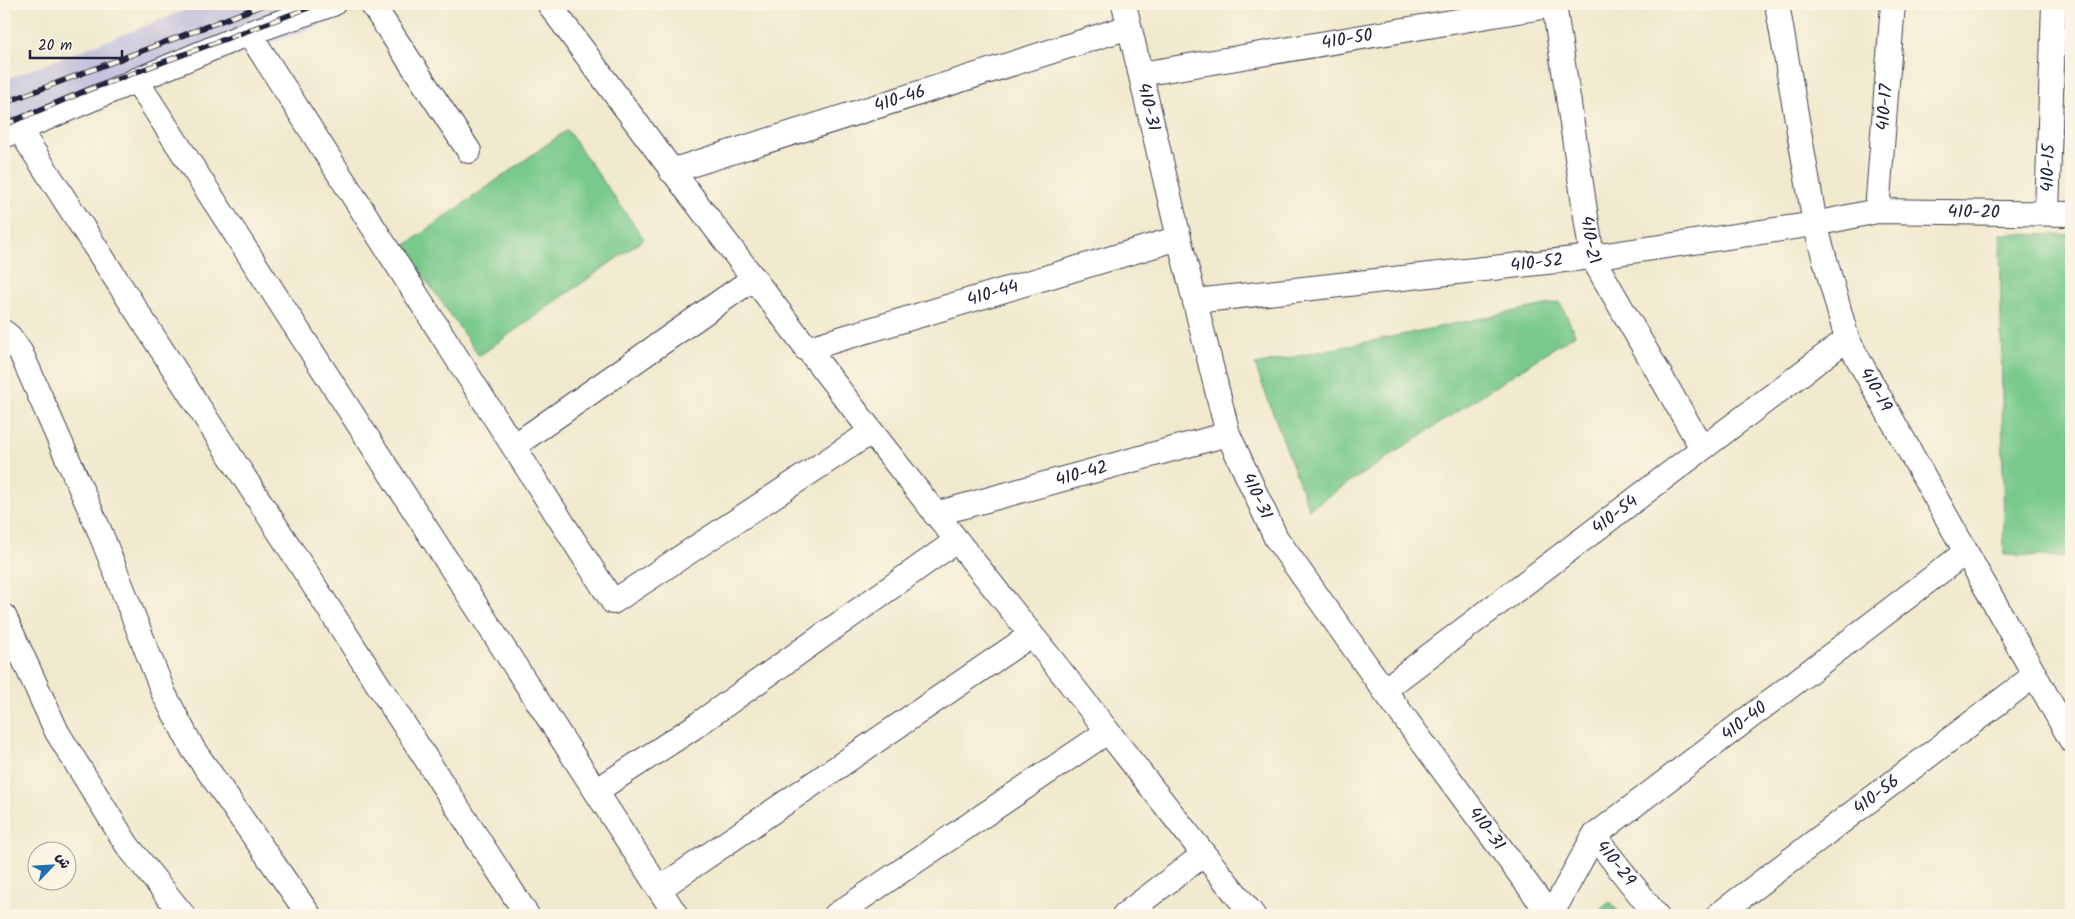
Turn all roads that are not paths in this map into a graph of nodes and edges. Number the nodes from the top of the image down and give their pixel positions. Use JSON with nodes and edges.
{"nodes":[{"id":1,"x":333,"y":4,"type":"edge"},
{"id":2,"x":372,"y":4,"type":"edge"},
{"id":3,"x":550,"y":4,"type":"edge"},
{"id":4,"x":1124,"y":4,"type":"edge"},
{"id":5,"x":1554,"y":4,"type":"edge"},
{"id":6,"x":1777,"y":4,"type":"edge"},
{"id":7,"x":1893,"y":4,"type":"edge"},
{"id":8,"x":2054,"y":4,"type":"edge"},
{"id":9,"x":1129,"y":27,"type":"junction"},
{"id":10,"x":249,"y":33,"type":"junction"},
{"id":11,"x":1141,"y":74,"type":"junction"},
{"id":12,"x":136,"y":80,"type":"junction"},
{"id":13,"x":12,"y":133,"type":"edge"},
{"id":14,"x":469,"y":151,"type":"dead end"},
{"id":15,"x":671,"y":171,"type":"junction"},
{"id":16,"x":1877,"y":211,"type":"junction"},
{"id":17,"x":2047,"y":213,"type":"junction"},
{"id":18,"x":2071,"y":214,"type":"edge"},
{"id":19,"x":1815,"y":224,"type":"junction"},
{"id":20,"x":1179,"y":238,"type":"junction"},
{"id":21,"x":1592,"y":257,"type":"junction"},
{"id":22,"x":754,"y":278,"type":"junction"},
{"id":23,"x":1195,"y":301,"type":"junction"},
{"id":24,"x":4,"y":332,"type":"edge"},
{"id":25,"x":1847,"y":339,"type":"junction"},
{"id":26,"x":806,"y":349,"type":"junction"},
{"id":27,"x":870,"y":432,"type":"junction"},
{"id":28,"x":1228,"y":434,"type":"junction"},
{"id":29,"x":514,"y":446,"type":"junction"},
{"id":30,"x":1702,"y":448,"type":"junction"},
{"id":31,"x":935,"y":514,"type":"junction"},
{"id":32,"x":956,"y":542,"type":"junction"},
{"id":33,"x":1966,"y":552,"type":"junction"},
{"id":34,"x":4,"y":616,"type":"edge"},
{"id":35,"x":1032,"y":635,"type":"junction"},
{"id":36,"x":2035,"y":675,"type":"junction"},
{"id":37,"x":1384,"y":690,"type":"junction"},
{"id":38,"x":1107,"y":732,"type":"junction"},
{"id":39,"x":2071,"y":740,"type":"edge"},
{"id":40,"x":596,"y":791,"type":"junction"},
{"id":41,"x":1594,"y":836,"type":"junction"},
{"id":42,"x":1203,"y":854,"type":"junction"},
{"id":43,"x":659,"y":889,"type":"junction"},
{"id":44,"x":183,"y":915,"type":"edge"},
{"id":45,"x":309,"y":915,"type":"edge"},
{"id":46,"x":527,"y":915,"type":"edge"},
{"id":47,"x":676,"y":915,"type":"edge"},
{"id":48,"x":836,"y":915,"type":"edge"},
{"id":49,"x":1124,"y":915,"type":"edge"},
{"id":50,"x":1254,"y":915,"type":"edge"},
{"id":51,"x":1551,"y":915,"type":"edge"},
{"id":52,"x":1656,"y":915,"type":"edge"},
{"id":53,"x":1718,"y":915,"type":"edge"}],
"edges":[{"from":1,"to":10,"type":"street"},
{"from":2,"to":14,"type":"street"},
{"from":3,"to":15,"type":"street"},
{"from":4,"to":9,"type":"street","name":"410-31"},
{"from":5,"to":11,"type":"street","name":"410-50"},
{"from":5,"to":21,"type":"street","name":"410-21"},
{"from":6,"to":19,"type":"street","name":"410-19"},
{"from":7,"to":16,"type":"street","name":"410-17"},
{"from":8,"to":17,"type":"street","name":"410-15"},
{"from":9,"to":11,"type":"street","name":"410-31"},
{"from":9,"to":15,"type":"street","name":"410-46"},
{"from":10,"to":12,"type":"street"},
{"from":10,"to":29,"type":"street"},
{"from":11,"to":20,"type":"street","name":"410-31"},
{"from":12,"to":13,"type":"street"},
{"from":12,"to":40,"type":"street"},
{"from":13,"to":46,"type":"street"},
{"from":15,"to":22,"type":"street"},
{"from":16,"to":17,"type":"street","name":"410-20"},
{"from":16,"to":19,"type":"street","name":"410-52"},
{"from":17,"to":18,"type":"street","name":"410-20"},
{"from":19,"to":21,"type":"street","name":"410-52"},
{"from":19,"to":25,"type":"street","name":"410-19"},
{"from":20,"to":23,"type":"street","name":"410-31"},
{"from":20,"to":26,"type":"street","name":"410-44"},
{"from":21,"to":23,"type":"street","name":"410-52"},
{"from":21,"to":30,"type":"street","name":"410-21"},
{"from":22,"to":26,"type":"street"},
{"from":22,"to":29,"type":"street"},
{"from":23,"to":28,"type":"street","name":"410-31"},
{"from":24,"to":45,"type":"street"},
{"from":25,"to":30,"type":"street","name":"410-54"},
{"from":25,"to":33,"type":"street","name":"410-19"},
{"from":26,"to":27,"type":"street"},
{"from":27,"to":29,"type":"street"},
{"from":27,"to":31,"type":"street"},
{"from":28,"to":31,"type":"street","name":"410-42"},
{"from":28,"to":37,"type":"street","name":"410-31"},
{"from":30,"to":37,"type":"street","name":"410-54"},
{"from":31,"to":32,"type":"street"},
{"from":32,"to":35,"type":"street"},
{"from":32,"to":40,"type":"street"},
{"from":33,"to":36,"type":"street","name":"410-19"},
{"from":33,"to":41,"type":"street","name":"410-40"},
{"from":34,"to":44,"type":"street"},
{"from":35,"to":38,"type":"street"},
{"from":35,"to":43,"type":"street"},
{"from":36,"to":39,"type":"street","name":"410-19"},
{"from":36,"to":53,"type":"street","name":"410-56"},
{"from":37,"to":51,"type":"street","name":"410-31"},
{"from":38,"to":42,"type":"street"},
{"from":38,"to":48,"type":"street"},
{"from":40,"to":43,"type":"street"},
{"from":41,"to":51,"type":"street","name":"410-40"},
{"from":41,"to":52,"type":"street","name":"410-29"},
{"from":42,"to":49,"type":"street"},
{"from":42,"to":50,"type":"street"},
{"from":43,"to":47,"type":"street"}]}
